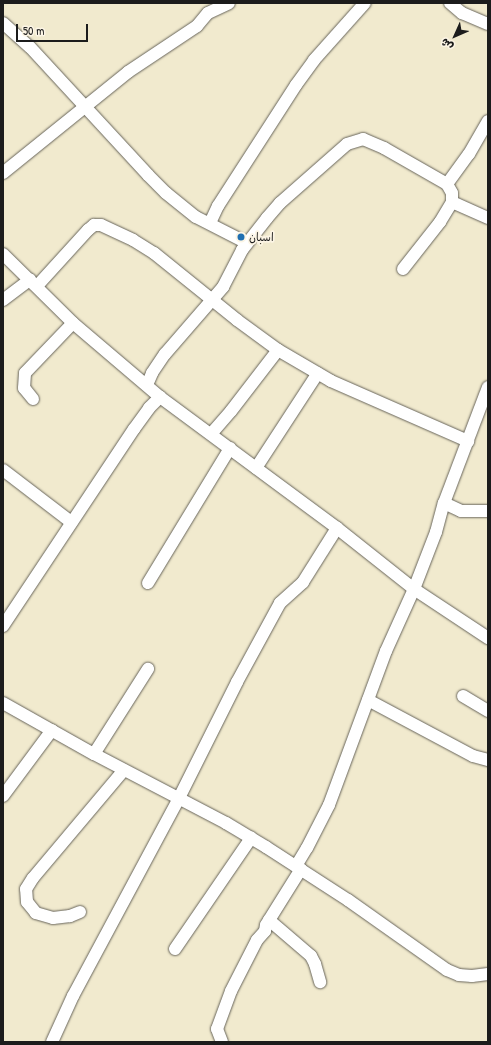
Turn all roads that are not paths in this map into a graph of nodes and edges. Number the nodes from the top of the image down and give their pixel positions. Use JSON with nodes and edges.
{"nodes":[{"id":1,"x":229,"y":3,"type":"edge"},
{"id":2,"x":365,"y":3,"type":"edge"},
{"id":3,"x":450,"y":3,"type":"edge"},
{"id":4,"x":207,"y":8,"type":"edge"},
{"id":5,"x":3,"y":23,"type":"edge"},
{"id":6,"x":488,"y":24,"type":"edge"},
{"id":7,"x":85,"y":106,"type":"junction"},
{"id":8,"x":488,"y":121,"type":"edge"},
{"id":9,"x":3,"y":173,"type":"edge"},
{"id":10,"x":447,"y":184,"type":"junction"},
{"id":11,"x":452,"y":202,"type":"junction"},
{"id":12,"x":488,"y":218,"type":"edge"},
{"id":13,"x":210,"y":223,"type":"junction"},
{"id":14,"x":247,"y":243,"type":"junction"},
{"id":15,"x":3,"y":254,"type":"edge"},
{"id":16,"x":403,"y":270,"type":"dead end"},
{"id":17,"x":33,"y":283,"type":"junction"},
{"id":18,"x":3,"y":300,"type":"edge"},
{"id":19,"x":212,"y":300,"type":"junction"},
{"id":20,"x":73,"y":323,"type":"junction"},
{"id":21,"x":278,"y":350,"type":"junction"},
{"id":22,"x":318,"y":373,"type":"junction"},
{"id":23,"x":147,"y":385,"type":"junction"},
{"id":24,"x":488,"y":387,"type":"edge"},
{"id":25,"x":160,"y":397,"type":"junction"},
{"id":26,"x":33,"y":399,"type":"dead end"},
{"id":27,"x":211,"y":434,"type":"junction"},
{"id":28,"x":468,"y":441,"type":"junction"},
{"id":29,"x":230,"y":448,"type":"junction"},
{"id":30,"x":256,"y":468,"type":"junction"},
{"id":31,"x":3,"y":470,"type":"edge"},
{"id":32,"x":444,"y":504,"type":"junction"},
{"id":33,"x":488,"y":511,"type":"edge"},
{"id":34,"x":71,"y":522,"type":"junction"},
{"id":35,"x":337,"y":528,"type":"junction"},
{"id":36,"x":148,"y":583,"type":"dead end"},
{"id":37,"x":414,"y":589,"type":"junction"},
{"id":38,"x":3,"y":626,"type":"edge"},
{"id":39,"x":488,"y":638,"type":"edge"},
{"id":40,"x":148,"y":669,"type":"dead end"},
{"id":41,"x":463,"y":696,"type":"dead end"},
{"id":42,"x":368,"y":700,"type":"junction"},
{"id":43,"x":3,"y":703,"type":"edge"},
{"id":44,"x":488,"y":711,"type":"edge"},
{"id":45,"x":52,"y":730,"type":"junction"},
{"id":46,"x":94,"y":754,"type":"junction"},
{"id":47,"x":488,"y":760,"type":"edge"},
{"id":48,"x":124,"y":770,"type":"junction"},
{"id":49,"x":3,"y":796,"type":"edge"},
{"id":50,"x":179,"y":798,"type":"junction"},
{"id":51,"x":251,"y":838,"type":"junction"},
{"id":52,"x":298,"y":867,"type":"junction"},
{"id":53,"x":80,"y":912,"type":"dead end"},
{"id":54,"x":269,"y":920,"type":"junction"},
{"id":55,"x":175,"y":949,"type":"dead end"},
{"id":56,"x":488,"y":974,"type":"edge"},
{"id":57,"x":320,"y":982,"type":"dead end"},
{"id":58,"x":52,"y":1042,"type":"edge"},
{"id":59,"x":222,"y":1042,"type":"edge"}],
"edges":[{"from":1,"to":4,"type":"street"},
{"from":2,"to":13,"type":"street"},
{"from":3,"to":6,"type":"street"},
{"from":4,"to":7,"type":"street"},
{"from":5,"to":7,"type":"street"},
{"from":7,"to":9,"type":"street"},
{"from":7,"to":13,"type":"street"},
{"from":8,"to":10,"type":"street"},
{"from":10,"to":11,"type":"street"},
{"from":10,"to":14,"type":"street"},
{"from":11,"to":12,"type":"street"},
{"from":11,"to":16,"type":"street"},
{"from":13,"to":14,"type":"street"},
{"from":14,"to":19,"type":"street"},
{"from":15,"to":17,"type":"street"},
{"from":17,"to":18,"type":"street"},
{"from":17,"to":19,"type":"street"},
{"from":17,"to":20,"type":"street"},
{"from":19,"to":21,"type":"street"},
{"from":19,"to":23,"type":"street"},
{"from":20,"to":23,"type":"street"},
{"from":20,"to":26,"type":"street"},
{"from":21,"to":22,"type":"street"},
{"from":21,"to":27,"type":"street"},
{"from":22,"to":28,"type":"street"},
{"from":22,"to":30,"type":"street"},
{"from":23,"to":25,"type":"street"},
{"from":24,"to":28,"type":"street"},
{"from":25,"to":27,"type":"street"},
{"from":25,"to":34,"type":"street"},
{"from":27,"to":29,"type":"street"},
{"from":28,"to":32,"type":"street"},
{"from":29,"to":30,"type":"street"},
{"from":29,"to":36,"type":"street"},
{"from":30,"to":35,"type":"street"},
{"from":31,"to":34,"type":"street"},
{"from":32,"to":33,"type":"street"},
{"from":32,"to":37,"type":"street"},
{"from":34,"to":38,"type":"street"},
{"from":35,"to":37,"type":"street"},
{"from":35,"to":50,"type":"street"},
{"from":37,"to":39,"type":"street"},
{"from":37,"to":42,"type":"street"},
{"from":40,"to":46,"type":"street"},
{"from":41,"to":44,"type":"street"},
{"from":42,"to":47,"type":"street"},
{"from":42,"to":52,"type":"street"},
{"from":43,"to":45,"type":"street"},
{"from":45,"to":46,"type":"street"},
{"from":45,"to":49,"type":"street"},
{"from":46,"to":48,"type":"street"},
{"from":48,"to":50,"type":"street"},
{"from":48,"to":53,"type":"street"},
{"from":50,"to":51,"type":"street"},
{"from":50,"to":58,"type":"street"},
{"from":51,"to":52,"type":"street"},
{"from":51,"to":55,"type":"street"},
{"from":52,"to":54,"type":"street"},
{"from":52,"to":56,"type":"street"},
{"from":54,"to":57,"type":"street"},
{"from":54,"to":59,"type":"street"}]}
